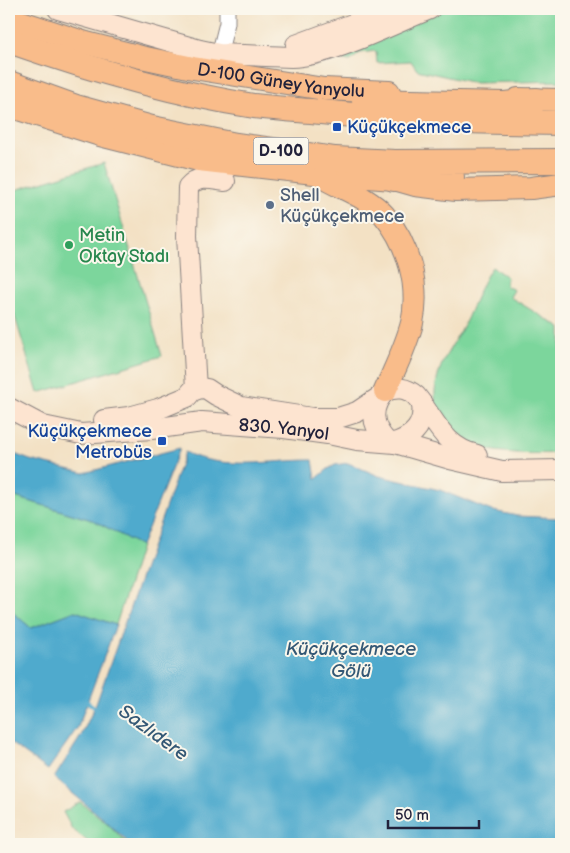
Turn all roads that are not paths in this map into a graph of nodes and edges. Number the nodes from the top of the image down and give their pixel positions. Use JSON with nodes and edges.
{"nodes":[{"id":1,"x":58,"y":9,"type":"edge"},
{"id":2,"x":110,"y":9,"type":"edge"},
{"id":3,"x":227,"y":9,"type":"edge"},
{"id":4,"x":393,"y":9,"type":"edge"},
{"id":5,"x":430,"y":9,"type":"edge"},
{"id":6,"x":9,"y":18,"type":"edge"},
{"id":7,"x":9,"y":41,"type":"edge"},
{"id":8,"x":222,"y":43,"type":"junction"},
{"id":9,"x":9,"y":83,"type":"edge"},
{"id":10,"x":537,"y":100,"type":"junction"},
{"id":11,"x":561,"y":100,"type":"edge"},
{"id":12,"x":9,"y":106,"type":"edge"},
{"id":13,"x":256,"y":106,"type":"junction"},
{"id":14,"x":561,"y":123,"type":"edge"},
{"id":15,"x":561,"y":161,"type":"edge"},
{"id":16,"x":561,"y":172,"type":"edge"},
{"id":17,"x":314,"y":173,"type":"junction"},
{"id":18,"x":394,"y":179,"type":"junction"},
{"id":19,"x":224,"y":181,"type":"dead end"},
{"id":20,"x":561,"y":184,"type":"edge"},
{"id":21,"x":191,"y":393,"type":"junction"},
{"id":22,"x":9,"y":394,"type":"edge"},
{"id":23,"x":383,"y":394,"type":"junction"},
{"id":24,"x":216,"y":395,"type":"junction"},
{"id":25,"x":422,"y":404,"type":"junction"},
{"id":26,"x":9,"y":408,"type":"edge"},
{"id":27,"x":202,"y":422,"type":"junction"},
{"id":28,"x":390,"y":442,"type":"junction"},
{"id":29,"x":561,"y":462,"type":"edge"},
{"id":30,"x":561,"y":470,"type":"edge"}],
"edges":[{"from":1,"to":5,"type":"main road"},
{"from":2,"to":8,"type":"main road"},
{"from":3,"to":8,"type":"street"},
{"from":4,"to":8,"type":"main road"},
{"from":6,"to":10,"type":"main road","name":"D-100 Güney Yanyolu"},
{"from":7,"to":13,"type":"highway","number":"D-100"},
{"from":9,"to":15,"type":"highway","number":"D-100"},
{"from":10,"to":11,"type":"main road","name":"D-100 Güney Yanyolu"},
{"from":10,"to":13,"type":"highway"},
{"from":12,"to":17,"type":"main road"},
{"from":13,"to":14,"type":"highway","number":"D-100"},
{"from":16,"to":18,"type":"highway"},
{"from":17,"to":18,"type":"main road"},
{"from":17,"to":23,"type":"main road"},
{"from":18,"to":20,"type":"main road"},
{"from":19,"to":21,"type":"main road"},
{"from":21,"to":22,"type":"main road"},
{"from":21,"to":24,"type":"main road","name":"830. Yanyol"},
{"from":21,"to":27,"type":"main road"},
{"from":23,"to":24,"type":"main road","name":"830. Yanyol"},
{"from":23,"to":25,"type":"main road"},
{"from":23,"to":28,"type":"main road"},
{"from":24,"to":27,"type":"main road"},
{"from":25,"to":28,"type":"main road"},
{"from":25,"to":29,"type":"main road"},
{"from":26,"to":27,"type":"main road","name":"830. Yanyol"},
{"from":27,"to":28,"type":"main road","name":"830. Yanyol"},
{"from":28,"to":30,"type":"main road","name":"830. Yanyol"}]}
